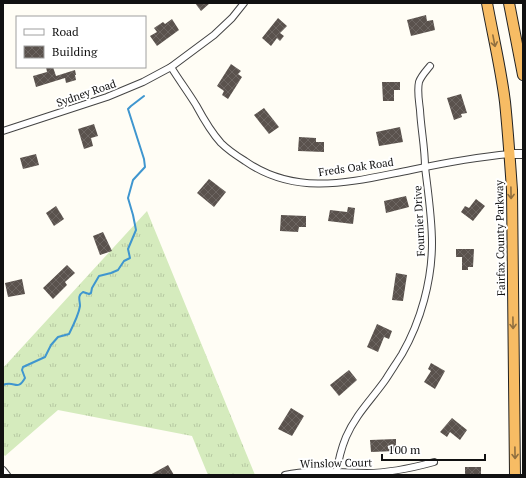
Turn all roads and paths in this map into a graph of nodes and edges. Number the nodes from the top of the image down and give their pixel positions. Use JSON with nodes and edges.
{"nodes":[{"id":1,"x":244,"y":3,"type":"edge"},
{"id":2,"x":487,"y":3,"type":"edge"},
{"id":3,"x":509,"y":3,"type":"edge"},
{"id":4,"x":430,"y":66,"type":"dead end"},
{"id":5,"x":171,"y":67,"type":"junction"},
{"id":6,"x":523,"y":76,"type":"edge"},
{"id":7,"x":3,"y":131,"type":"edge"},
{"id":8,"x":510,"y":154,"type":"junction"},
{"id":9,"x":523,"y":154,"type":"edge"},
{"id":10,"x":425,"y":167,"type":"junction"},
{"id":11,"x":434,"y":462,"type":"dead end"},
{"id":12,"x":3,"y":470,"type":"edge"},
{"id":13,"x":336,"y":473,"type":"edge"},
{"id":14,"x":7,"y":475,"type":"edge"},
{"id":15,"x":285,"y":475,"type":"edge"},
{"id":16,"x":515,"y":475,"type":"edge"}],
"edges":[{"from":1,"to":5,"type":"street","name":"Sydney Road"},
{"from":2,"to":8,"type":"highway","name":"Fairfax County Parkway","one_way":true},
{"from":3,"to":6,"type":"highway"},
{"from":4,"to":10,"type":"street","name":"Fournier Drive"},
{"from":5,"to":7,"type":"street","name":"Sydney Road"},
{"from":5,"to":10,"type":"street","name":"Freds Oak Road"},
{"from":8,"to":9,"type":"street","name":"Freds Oak Road"},
{"from":8,"to":10,"type":"street","name":"Freds Oak Road"},
{"from":8,"to":16,"type":"highway","name":"Fairfax County Parkway","one_way":true},
{"from":10,"to":13,"type":"street","name":"Fournier Drive"},
{"from":11,"to":13,"type":"street","name":"Winslow Court"},
{"from":12,"to":14,"type":"street"},
{"from":13,"to":15,"type":"street","name":"Winslow Court"}]}
